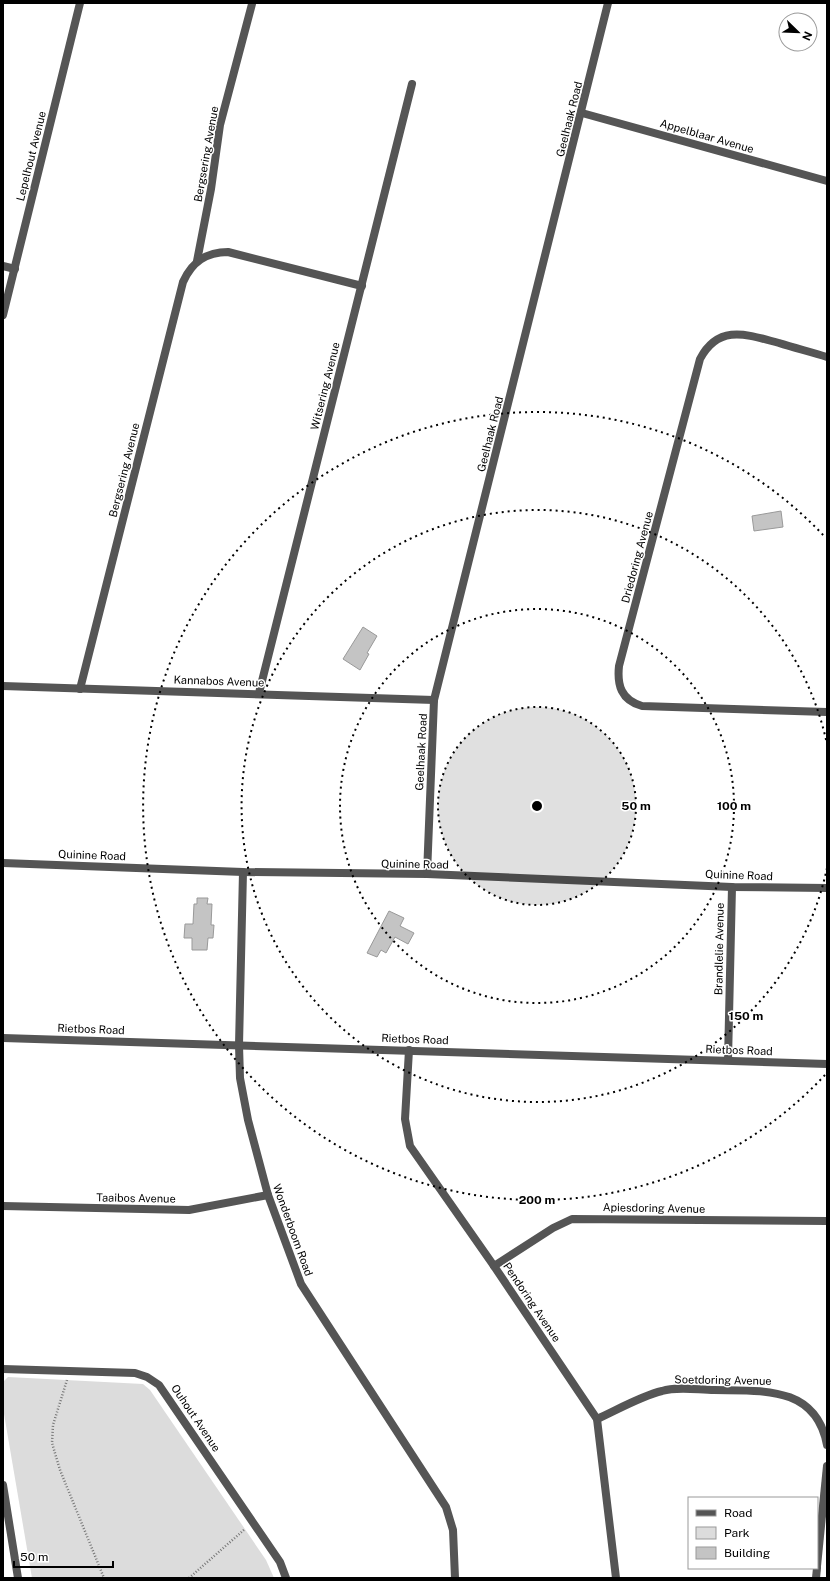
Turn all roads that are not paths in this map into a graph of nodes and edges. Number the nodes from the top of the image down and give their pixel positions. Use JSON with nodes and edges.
{"nodes":[{"id":1,"x":80,"y":3,"type":"edge"},
{"id":2,"x":253,"y":3,"type":"edge"},
{"id":3,"x":608,"y":3,"type":"edge"},
{"id":4,"x":412,"y":84,"type":"dead end"},
{"id":5,"x":582,"y":113,"type":"junction"},
{"id":6,"x":827,"y":181,"type":"edge"},
{"id":7,"x":197,"y":261,"type":"junction"},
{"id":8,"x":3,"y":266,"type":"edge"},
{"id":9,"x":15,"y":269,"type":"junction"},
{"id":10,"x":362,"y":286,"type":"junction"},
{"id":11,"x":3,"y":315,"type":"edge"},
{"id":12,"x":827,"y":357,"type":"edge"},
{"id":13,"x":3,"y":686,"type":"edge"},
{"id":14,"x":80,"y":688,"type":"junction"},
{"id":15,"x":259,"y":693,"type":"junction"},
{"id":16,"x":434,"y":700,"type":"junction"},
{"id":17,"x":827,"y":712,"type":"edge"},
{"id":18,"x":3,"y":862,"type":"edge"},
{"id":19,"x":243,"y":872,"type":"junction"},
{"id":20,"x":427,"y":874,"type":"junction"},
{"id":21,"x":732,"y":887,"type":"junction"},
{"id":22,"x":827,"y":888,"type":"edge"},
{"id":23,"x":3,"y":1038,"type":"edge"},
{"id":24,"x":239,"y":1045,"type":"junction"},
{"id":25,"x":409,"y":1050,"type":"junction"},
{"id":26,"x":728,"y":1060,"type":"junction"},
{"id":27,"x":827,"y":1064,"type":"edge"},
{"id":28,"x":268,"y":1195,"type":"junction"},
{"id":29,"x":3,"y":1206,"type":"edge"},
{"id":30,"x":827,"y":1221,"type":"edge"},
{"id":31,"x":494,"y":1266,"type":"junction"},
{"id":32,"x":3,"y":1369,"type":"edge"},
{"id":33,"x":597,"y":1419,"type":"junction"},
{"id":34,"x":827,"y":1445,"type":"edge"},
{"id":35,"x":827,"y":1466,"type":"edge"},
{"id":36,"x":3,"y":1485,"type":"edge"},
{"id":37,"x":818,"y":1557,"type":"edge"},
{"id":38,"x":18,"y":1578,"type":"edge"},
{"id":39,"x":286,"y":1578,"type":"edge"},
{"id":40,"x":455,"y":1578,"type":"edge"},
{"id":41,"x":616,"y":1578,"type":"edge"}],
"edges":[{"from":1,"to":9,"type":"street","name":"Lepelhout Avenue"},
{"from":2,"to":7,"type":"street","name":"Bergsering Avenue"},
{"from":3,"to":5,"type":"street","name":"Geelhaak Road"},
{"from":4,"to":10,"type":"street","name":"Witsering Avenue"},
{"from":5,"to":6,"type":"street","name":"Appelblaar Avenue"},
{"from":5,"to":16,"type":"street","name":"Geelhaak Road"},
{"from":7,"to":10,"type":"street"},
{"from":7,"to":14,"type":"street","name":"Bergsering Avenue"},
{"from":8,"to":9,"type":"street"},
{"from":9,"to":11,"type":"street","name":"Lepelhout Avenue"},
{"from":10,"to":15,"type":"street","name":"Witsering Avenue"},
{"from":12,"to":17,"type":"street","name":"Driedoring Avenue"},
{"from":13,"to":14,"type":"street","name":"Kannabos Avenue"},
{"from":14,"to":15,"type":"street","name":"Kannabos Avenue"},
{"from":15,"to":16,"type":"street","name":"Kannabos Avenue"},
{"from":16,"to":20,"type":"street","name":"Geelhaak Road"},
{"from":18,"to":19,"type":"street","name":"Quinine Road"},
{"from":19,"to":20,"type":"street","name":"Quinine Road"},
{"from":19,"to":24,"type":"street","name":"Wonderboom Road"},
{"from":20,"to":21,"type":"street","name":"Quinine Road"},
{"from":21,"to":22,"type":"street","name":"Quinine Road"},
{"from":21,"to":26,"type":"street","name":"Brandlelie Avenue"},
{"from":23,"to":24,"type":"street","name":"Rietbos Road"},
{"from":24,"to":25,"type":"street","name":"Rietbos Road"},
{"from":24,"to":28,"type":"street","name":"Wonderboom Road"},
{"from":25,"to":26,"type":"street","name":"Rietbos Road"},
{"from":25,"to":31,"type":"street","name":"Pendoring Avenue"},
{"from":26,"to":27,"type":"street","name":"Rietbos Road"},
{"from":28,"to":29,"type":"street","name":"Taaibos Avenue"},
{"from":28,"to":40,"type":"street","name":"Wonderboom Road"},
{"from":30,"to":31,"type":"street","name":"Apiesdoring Avenue"},
{"from":31,"to":33,"type":"street","name":"Pendoring Avenue"},
{"from":32,"to":39,"type":"street","name":"Ouhout Avenue"},
{"from":33,"to":34,"type":"street","name":"Soetdoring Avenue"},
{"from":33,"to":41,"type":"street","name":"Pendoring Avenue"},
{"from":35,"to":37,"type":"street"},
{"from":36,"to":38,"type":"street"}]}
